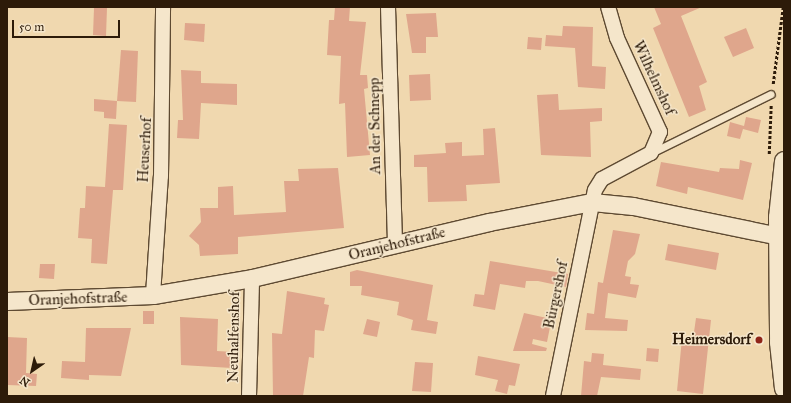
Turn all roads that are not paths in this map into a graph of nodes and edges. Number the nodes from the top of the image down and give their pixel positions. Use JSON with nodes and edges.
{"nodes":[{"id":1,"x":164,"y":7,"type":"edge"},
{"id":2,"x":388,"y":7,"type":"edge"},
{"id":3,"x":608,"y":7,"type":"edge"},
{"id":4,"x":771,"y":94,"type":"dead end"},
{"id":5,"x":651,"y":153,"type":"junction"},
{"id":6,"x":784,"y":161,"type":"edge"},
{"id":7,"x":592,"y":202,"type":"junction"},
{"id":8,"x":781,"y":237,"type":"edge"},
{"id":9,"x":395,"y":244,"type":"junction"},
{"id":10,"x":252,"y":278,"type":"junction"},
{"id":11,"x":153,"y":295,"type":"junction"},
{"id":12,"x":7,"y":301,"type":"edge"},
{"id":13,"x":784,"y":388,"type":"edge"},
{"id":14,"x":249,"y":396,"type":"edge"},
{"id":15,"x":553,"y":396,"type":"edge"}],
"edges":[{"from":1,"to":11,"type":"street","name":"Heuserhof"},
{"from":2,"to":9,"type":"street","name":"An der Schnepp"},
{"from":3,"to":5,"type":"street","name":"Wilhelmshof"},
{"from":4,"to":5,"type":"lane"},
{"from":5,"to":7,"type":"street"},
{"from":6,"to":8,"type":"main road"},
{"from":7,"to":8,"type":"street","name":"Oranjehofstraße"},
{"from":7,"to":9,"type":"street","name":"Oranjehofstraße"},
{"from":7,"to":15,"type":"street","name":"Bürgershof"},
{"from":8,"to":13,"type":"main road"},
{"from":9,"to":10,"type":"street","name":"Oranjehofstraße"},
{"from":10,"to":11,"type":"street","name":"Oranjehofstraße"},
{"from":10,"to":14,"type":"street","name":"Neuhalfenshof"},
{"from":11,"to":12,"type":"street","name":"Oranjehofstraße"}]}
